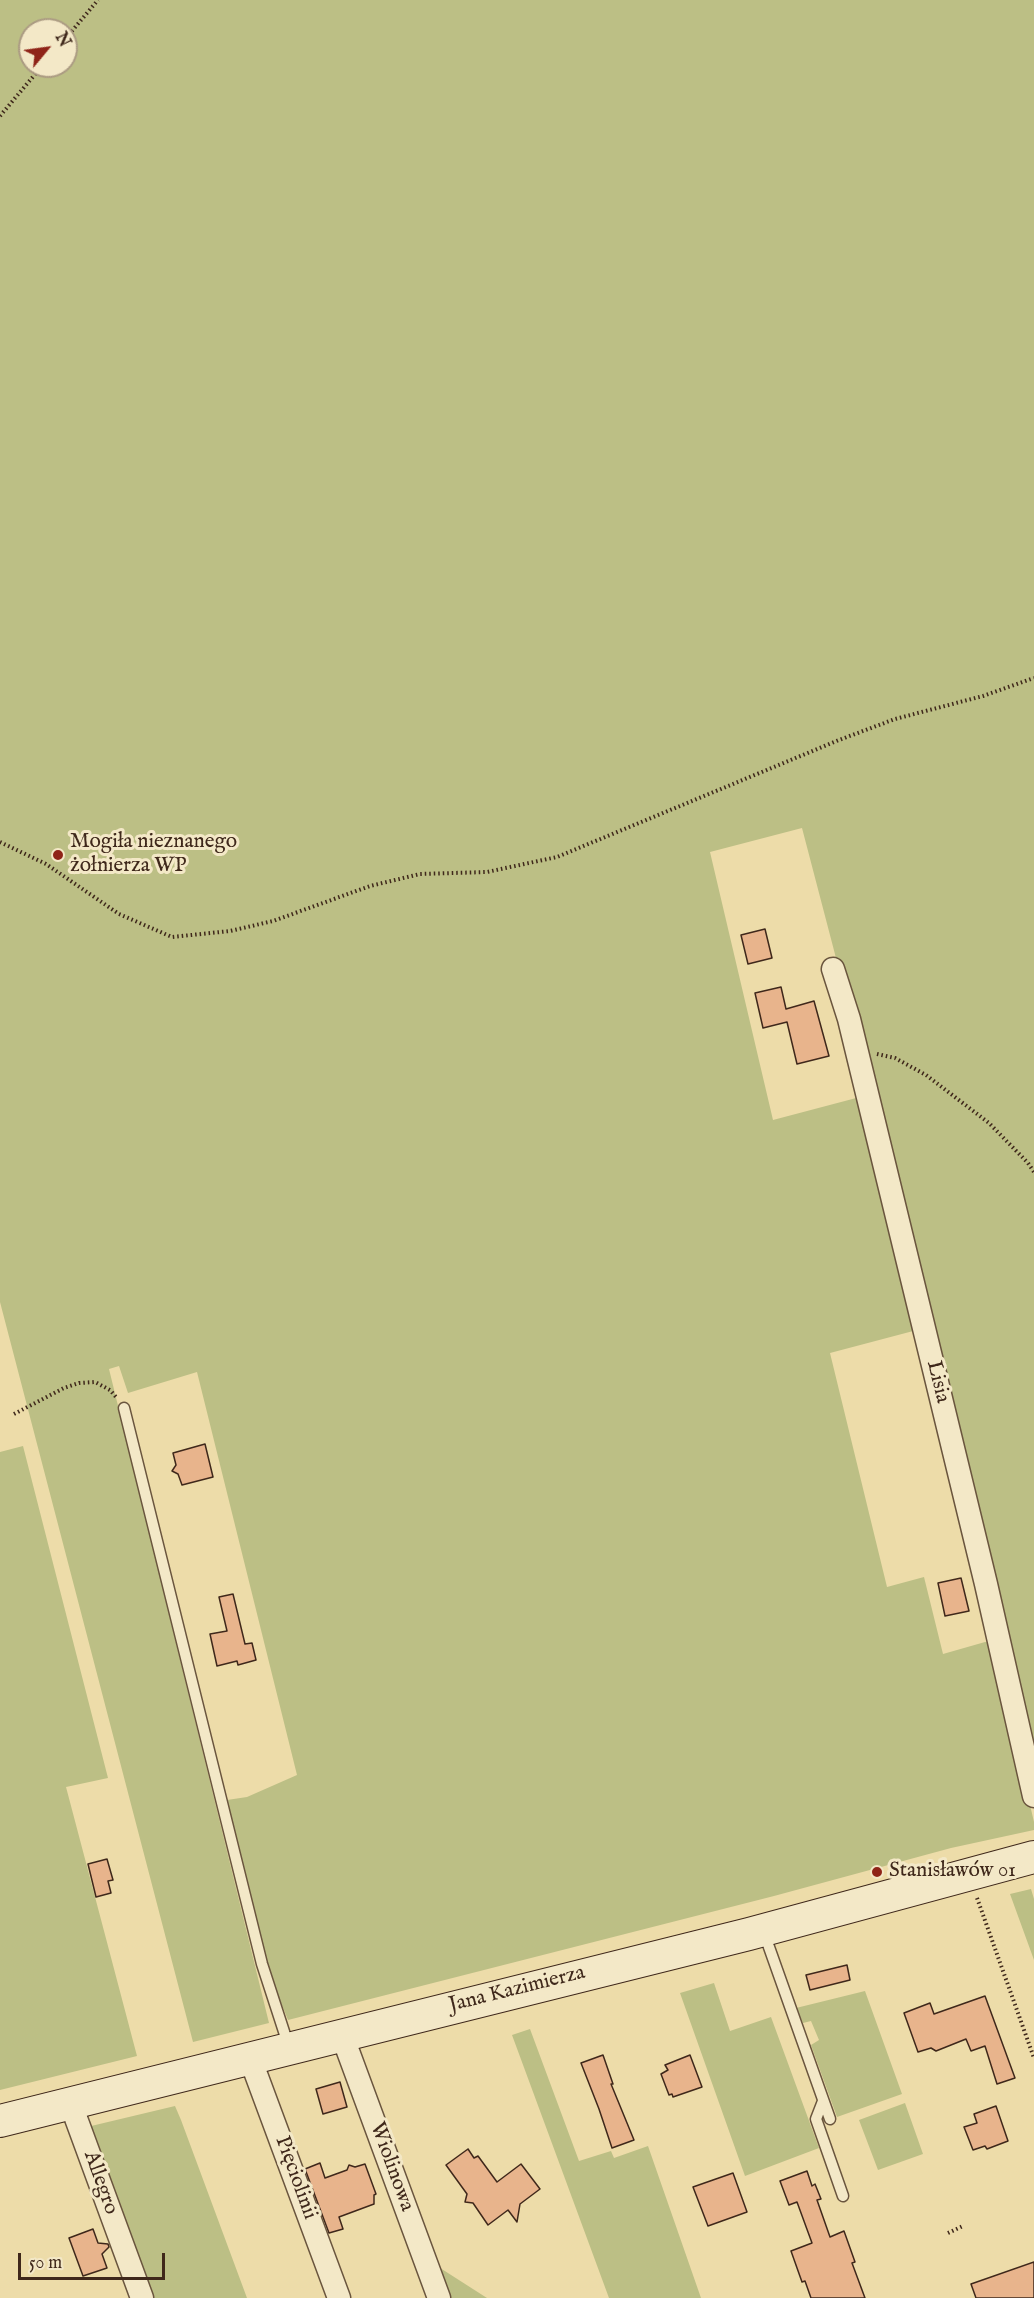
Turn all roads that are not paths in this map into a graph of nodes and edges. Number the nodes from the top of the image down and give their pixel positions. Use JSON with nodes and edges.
{"nodes":[{"id":1,"x":833,"y":969,"type":"dead end"},
{"id":2,"x":124,"y":1408,"type":"road end"},
{"id":3,"x":1034,"y":1796,"type":"edge"},
{"id":4,"x":1034,"y":1857,"type":"edge"},
{"id":5,"x":763,"y":1930,"type":"junction"},
{"id":6,"x":342,"y":2035,"type":"junction"},
{"id":7,"x":289,"y":2048,"type":"junction"},
{"id":8,"x":250,"y":2058,"type":"junction"},
{"id":9,"x":823,"y":2101,"type":"junction"},
{"id":10,"x":70,"y":2102,"type":"junction"},
{"id":11,"x":830,"y":2119,"type":"dead end"},
{"id":12,"x":0,"y":2121,"type":"edge"},
{"id":13,"x":843,"y":2196,"type":"dead end"},
{"id":14,"x":142,"y":2298,"type":"edge"},
{"id":15,"x":339,"y":2298,"type":"edge"},
{"id":16,"x":439,"y":2298,"type":"edge"}],
"edges":[{"from":1,"to":3,"type":"street","name":"Lisia"},
{"from":2,"to":7,"type":"lane"},
{"from":4,"to":5,"type":"main road","name":"Jana Kazimierza"},
{"from":5,"to":6,"type":"main road","name":"Jana Kazimierza"},
{"from":5,"to":9,"type":"lane"},
{"from":6,"to":7,"type":"main road","name":"Jana Kazimierza"},
{"from":6,"to":16,"type":"street","name":"Wiolinowa"},
{"from":7,"to":8,"type":"main road","name":"Jana Kazimierza"},
{"from":8,"to":10,"type":"main road","name":"Jana Kazimierza"},
{"from":8,"to":15,"type":"street","name":"Pięciolinii"},
{"from":9,"to":11,"type":"lane"},
{"from":9,"to":13,"type":"lane"},
{"from":10,"to":12,"type":"main road","name":"Jana Kazimierza"},
{"from":10,"to":14,"type":"street","name":"Allegro"}]}
